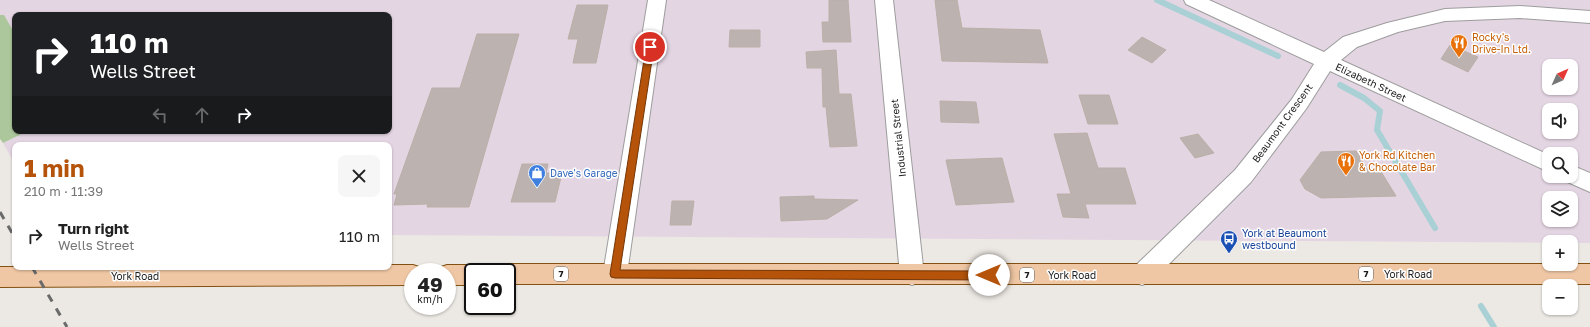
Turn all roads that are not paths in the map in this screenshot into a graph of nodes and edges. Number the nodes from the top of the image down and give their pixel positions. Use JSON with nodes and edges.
{"nodes":[{"id":1,"x":657,"y":0,"type":"edge"},
{"id":2,"x":884,"y":0,"type":"edge"},
{"id":3,"x":1193,"y":0,"type":"edge"},
{"id":4,"x":1590,"y":17,"type":"edge"},
{"id":5,"x":1326,"y":61,"type":"junction"},
{"id":6,"x":1542,"y":161,"type":"edge"},
{"id":7,"x":1578,"y":177,"type":"edge"},
{"id":8,"x":1590,"y":183,"type":"edge"},
{"id":9,"x":516,"y":274,"type":"edge"},
{"id":10,"x":615,"y":274,"type":"junction"},
{"id":11,"x":1590,"y":274,"type":"edge"},
{"id":12,"x":404,"y":275,"type":"edge"},
{"id":13,"x":912,"y":275,"type":"junction"},
{"id":14,"x":1142,"y":276,"type":"junction"},
{"id":15,"x":0,"y":277,"type":"edge"}],
"edges":[{"from":1,"to":10,"type":"street"},
{"from":2,"to":13,"type":"street","name":"Industrial Street"},
{"from":3,"to":5,"type":"street","name":"Elizabeth Street"},
{"from":4,"to":5,"type":"street","name":"Beaumont Crescent"},
{"from":5,"to":6,"type":"street","name":"Elizabeth Street"},
{"from":5,"to":14,"type":"street","name":"Beaumont Crescent"},
{"from":7,"to":8,"type":"street"},
{"from":9,"to":10,"type":"main road","name":"York Road","number":"7"},
{"from":10,"to":13,"type":"main road","name":"York Road","number":"7"},
{"from":11,"to":14,"type":"main road","name":"York Road","number":"7"},
{"from":12,"to":15,"type":"main road","name":"York Road"},
{"from":13,"to":14,"type":"main road","name":"York Road","number":"7"}]}
